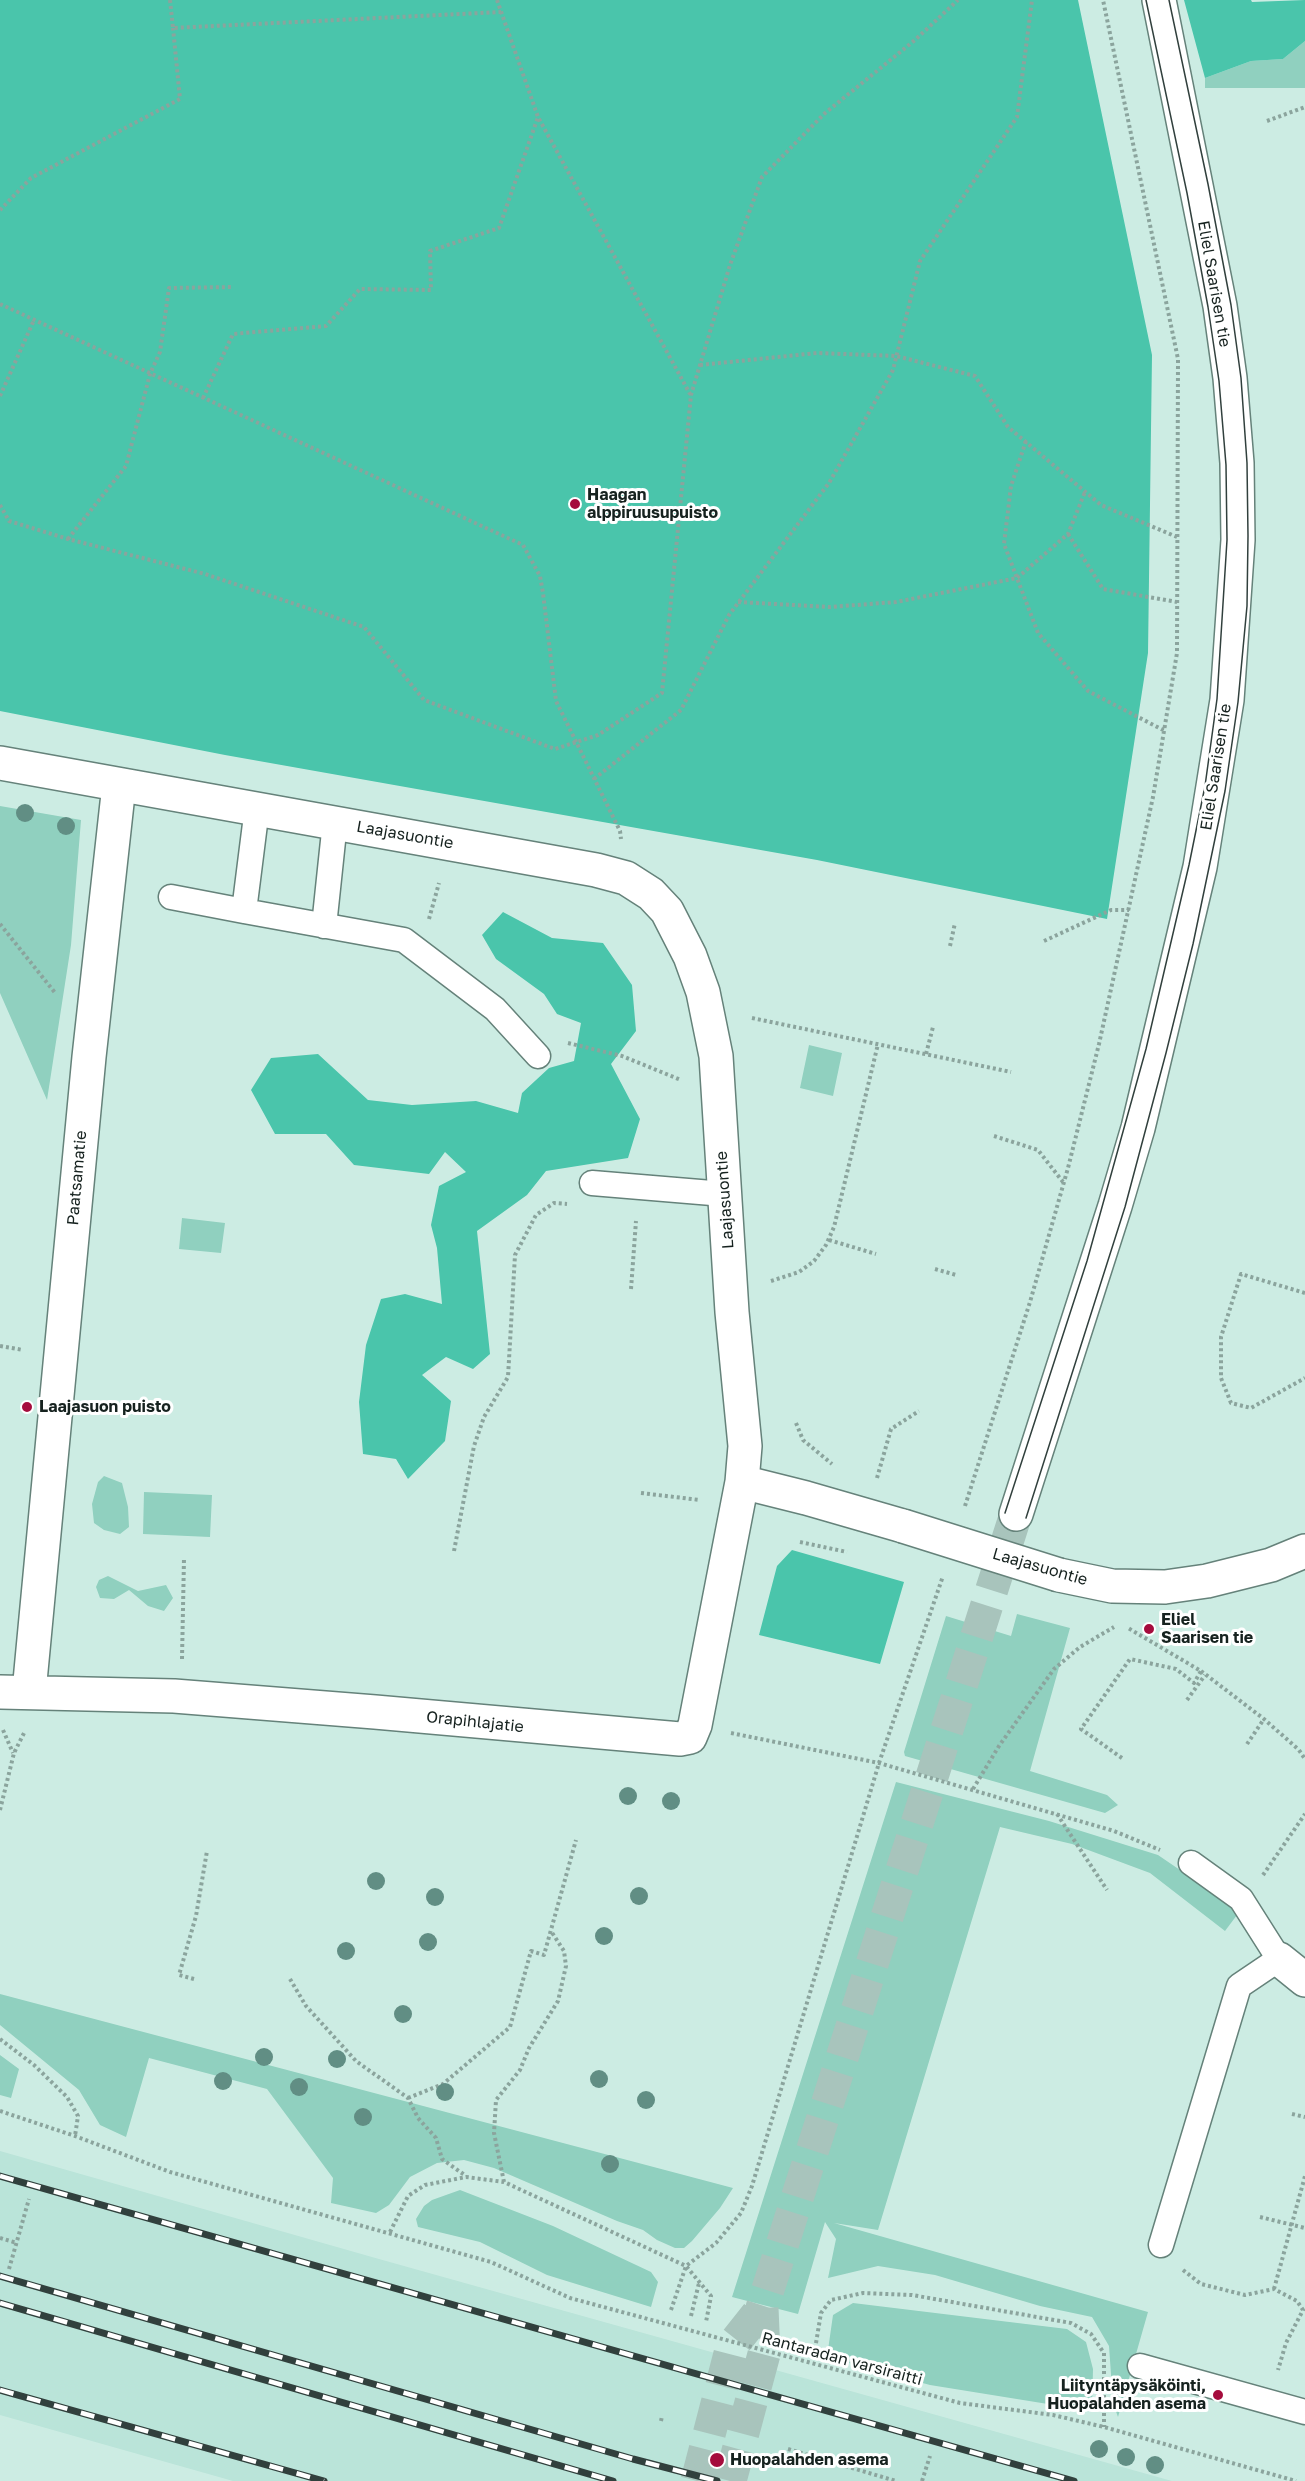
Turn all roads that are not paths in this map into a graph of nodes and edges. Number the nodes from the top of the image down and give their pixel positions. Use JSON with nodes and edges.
{"nodes":[{"id":1,"x":1159,"y":0,"type":"edge"},
{"id":2,"x":0,"y":763,"type":"edge"},
{"id":3,"x":119,"y":786,"type":"junction"},
{"id":4,"x":257,"y":808,"type":"junction"},
{"id":5,"x":335,"y":822,"type":"junction"},
{"id":6,"x":171,"y":897,"type":"dead end"},
{"id":7,"x":244,"y":911,"type":"junction"},
{"id":8,"x":324,"y":926,"type":"junction"},
{"id":9,"x":538,"y":1056,"type":"road end"},
{"id":10,"x":592,"y":1183,"type":"dead end"},
{"id":11,"x":724,"y":1194,"type":"junction"},
{"id":12,"x":742,"y":1482,"type":"junction"},
{"id":13,"x":1016,"y":1514,"type":"tunnel mouth"},
{"id":14,"x":1305,"y":1551,"type":"edge"},
{"id":15,"x":14,"y":1692,"type":"edge"},
{"id":16,"x":1191,"y":1863,"type":"road end"},
{"id":17,"x":1279,"y":1959,"type":"junction"},
{"id":18,"x":1305,"y":1980,"type":"edge"},
{"id":19,"x":1161,"y":2245,"type":"road end"},
{"id":20,"x":1140,"y":2366,"type":"dead end"},
{"id":21,"x":1305,"y":2412,"type":"edge"}],
"edges":[{"from":1,"to":13,"type":"street","name":"Eliel Saarisen tie"},
{"from":2,"to":3,"type":"street"},
{"from":3,"to":4,"type":"street","name":"Laajasuontie"},
{"from":3,"to":15,"type":"street","name":"Paatsamatie"},
{"from":4,"to":5,"type":"street","name":"Laajasuontie"},
{"from":4,"to":7,"type":"lane"},
{"from":5,"to":8,"type":"lane"},
{"from":5,"to":11,"type":"street","name":"Laajasuontie"},
{"from":6,"to":7,"type":"lane"},
{"from":7,"to":8,"type":"lane"},
{"from":8,"to":9,"type":"lane"},
{"from":10,"to":11,"type":"lane"},
{"from":11,"to":12,"type":"street","name":"Laajasuontie"},
{"from":12,"to":14,"type":"street","name":"Laajasuontie","bridge":true},
{"from":12,"to":15,"type":"street","name":"Orapihlajatie"},
{"from":16,"to":17,"type":"lane"},
{"from":17,"to":18,"type":"street"},
{"from":17,"to":19,"type":"lane"},
{"from":20,"to":21,"type":"lane"}]}
